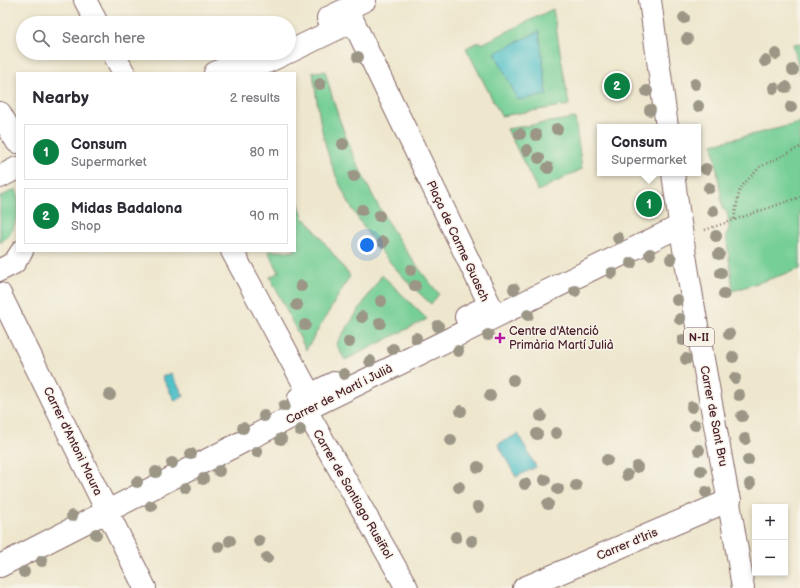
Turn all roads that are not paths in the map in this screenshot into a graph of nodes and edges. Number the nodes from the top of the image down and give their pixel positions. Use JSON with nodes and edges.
{"nodes":[{"id":1,"x":85,"y":0,"type":"edge"},
{"id":2,"x":365,"y":0,"type":"edge"},
{"id":3,"x":650,"y":0,"type":"edge"},
{"id":4,"x":93,"y":16,"type":"edge"},
{"id":5,"x":296,"y":34,"type":"edge"},
{"id":6,"x":296,"y":49,"type":"edge"},
{"id":7,"x":117,"y":60,"type":"edge"},
{"id":8,"x":242,"y":60,"type":"edge"},
{"id":9,"x":271,"y":60,"type":"edge"},
{"id":10,"x":123,"y":72,"type":"edge"},
{"id":11,"x":217,"y":72,"type":"edge"},
{"id":12,"x":246,"y":72,"type":"edge"},
{"id":13,"x":0,"y":113,"type":"edge"},
{"id":14,"x":667,"y":124,"type":"edge"},
{"id":15,"x":16,"y":140,"type":"edge"},
{"id":16,"x":16,"y":169,"type":"edge"},
{"id":17,"x":672,"y":176,"type":"edge"},
{"id":18,"x":0,"y":177,"type":"edge"},
{"id":19,"x":680,"y":231,"type":"junction"},
{"id":20,"x":21,"y":252,"type":"edge"},
{"id":21,"x":221,"y":252,"type":"edge"},
{"id":22,"x":233,"y":252,"type":"edge"},
{"id":23,"x":0,"y":270,"type":"edge"},
{"id":24,"x":0,"y":294,"type":"edge"},
{"id":25,"x":305,"y":410,"type":"junction"},
{"id":26,"x":730,"y":500,"type":"junction"},
{"id":27,"x":108,"y":511,"type":"junction"},
{"id":28,"x":0,"y":566,"type":"edge"},
{"id":29,"x":145,"y":588,"type":"edge"},
{"id":30,"x":407,"y":588,"type":"edge"},
{"id":31,"x":524,"y":588,"type":"edge"},
{"id":32,"x":743,"y":588,"type":"edge"}],
"edges":[{"from":1,"to":4,"type":"street"},
{"from":2,"to":5,"type":"street"},
{"from":3,"to":14,"type":"street"},
{"from":6,"to":22,"type":"street","name":"Plaça de Carme Guasch"},
{"from":7,"to":10,"type":"street"},
{"from":8,"to":11,"type":"street"},
{"from":9,"to":12,"type":"street"},
{"from":13,"to":15,"type":"street"},
{"from":16,"to":18,"type":"street"},
{"from":17,"to":19,"type":"street","name":"Carrer de Sant Bru","number":"N-II"},
{"from":19,"to":25,"type":"street","name":"Carrer de Martí i Julià"},
{"from":19,"to":26,"type":"street","name":"Carrer de Sant Bru","number":"N-II"},
{"from":20,"to":23,"type":"street"},
{"from":21,"to":25,"type":"street","name":"Carrer de Santiago Rusiñol"},
{"from":24,"to":27,"type":"street","name":"Carrer d'Antoni Maura"},
{"from":25,"to":27,"type":"street","name":"Carrer de Martí i Julià"},
{"from":25,"to":30,"type":"street","name":"Carrer de Santiago Rusiñol"},
{"from":26,"to":31,"type":"street","name":"Carrer d'Iris"},
{"from":26,"to":32,"type":"street","name":"Carrer de Sant Bru","number":"N-II"},
{"from":27,"to":28,"type":"street","name":"Carrer de Martí i Julià"},
{"from":27,"to":29,"type":"street","name":"Carrer d'Antoni Maura"}]}
